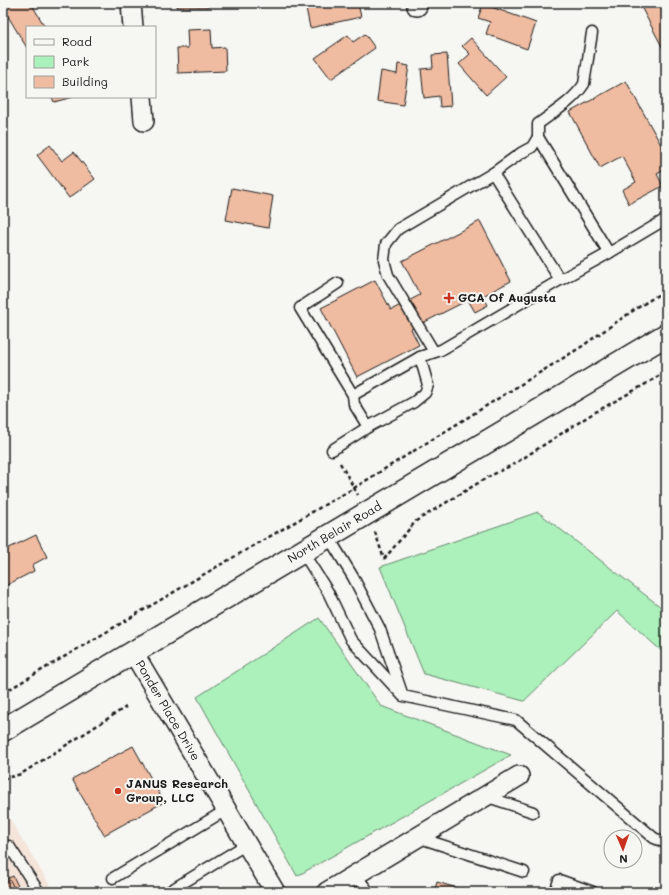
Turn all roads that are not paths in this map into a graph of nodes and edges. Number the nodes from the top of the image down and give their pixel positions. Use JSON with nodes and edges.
{"nodes":[{"id":1,"x":130,"y":3,"type":"edge"},
{"id":2,"x":133,"y":26,"type":"edge"},
{"id":3,"x":592,"y":33,"type":"dead end"},
{"id":4,"x":142,"y":98,"type":"edge"},
{"id":5,"x":144,"y":121,"type":"dead end"},
{"id":6,"x":538,"y":137,"type":"junction"},
{"id":7,"x":493,"y":173,"type":"junction"},
{"id":8,"x":666,"y":219,"type":"edge"},
{"id":9,"x":609,"y":253,"type":"junction"},
{"id":10,"x":560,"y":280,"type":"junction"},
{"id":11,"x":338,"y":283,"type":"dead end"},
{"id":12,"x":666,"y":335,"type":"edge"},
{"id":13,"x":434,"y":352,"type":"junction"},
{"id":14,"x":420,"y":357,"type":"junction"},
{"id":15,"x":353,"y":395,"type":"junction"},
{"id":16,"x":368,"y":427,"type":"junction"},
{"id":17,"x":332,"y":450,"type":"road end"},
{"id":18,"x":328,"y":536,"type":"junction"},
{"id":19,"x":302,"y":551,"type":"junction"},
{"id":20,"x":133,"y":652,"type":"junction"},
{"id":21,"x":403,"y":696,"type":"junction"},
{"id":22,"x":3,"y":730,"type":"edge"},
{"id":23,"x":519,"y":776,"type":"dead end"},
{"id":24,"x":486,"y":796,"type":"junction"},
{"id":25,"x":226,"y":810,"type":"junction"},
{"id":26,"x":533,"y":812,"type":"dead end"},
{"id":27,"x":417,"y":837,"type":"junction"},
{"id":28,"x":666,"y":843,"type":"edge"},
{"id":29,"x":247,"y":844,"type":"junction"},
{"id":30,"x":3,"y":850,"type":"edge"},
{"id":31,"x":524,"y":872,"type":"dead end"},
{"id":32,"x":355,"y":875,"type":"junction"},
{"id":33,"x":112,"y":878,"type":"dead end"},
{"id":34,"x":39,"y":892,"type":"edge"},
{"id":35,"x":168,"y":892,"type":"edge"},
{"id":36,"x":275,"y":892,"type":"edge"},
{"id":37,"x":327,"y":892,"type":"edge"},
{"id":38,"x":369,"y":892,"type":"edge"},
{"id":39,"x":554,"y":892,"type":"edge"},
{"id":40,"x":593,"y":892,"type":"edge"}],
"edges":[{"from":1,"to":2,"type":"street"},
{"from":3,"to":6,"type":"lane"},
{"from":4,"to":5,"type":"street"},
{"from":6,"to":7,"type":"lane"},
{"from":6,"to":9,"type":"lane"},
{"from":7,"to":10,"type":"lane"},
{"from":7,"to":13,"type":"lane"},
{"from":8,"to":9,"type":"lane"},
{"from":9,"to":10,"type":"lane"},
{"from":10,"to":13,"type":"lane"},
{"from":11,"to":15,"type":"lane"},
{"from":12,"to":18,"type":"main road","name":"North Belair Road"},
{"from":13,"to":14,"type":"lane"},
{"from":14,"to":15,"type":"lane"},
{"from":14,"to":16,"type":"lane"},
{"from":15,"to":16,"type":"lane"},
{"from":16,"to":17,"type":"lane"},
{"from":18,"to":19,"type":"main road","name":"North Belair Road"},
{"from":18,"to":21,"type":"lane"},
{"from":19,"to":20,"type":"main road","name":"North Belair Road"},
{"from":19,"to":21,"type":"lane"},
{"from":20,"to":22,"type":"main road","name":"North Belair Road"},
{"from":20,"to":25,"type":"street","name":"Ponder Place Drive"},
{"from":21,"to":28,"type":"lane"},
{"from":23,"to":24,"type":"street"},
{"from":24,"to":26,"type":"lane"},
{"from":24,"to":27,"type":"street"},
{"from":25,"to":29,"type":"street","name":"Ponder Place Drive"},
{"from":25,"to":33,"type":"lane"},
{"from":27,"to":31,"type":"lane"},
{"from":27,"to":32,"type":"street"},
{"from":29,"to":35,"type":"lane"},
{"from":29,"to":36,"type":"street","name":"Ponder Place Drive"},
{"from":30,"to":34,"type":"lane"},
{"from":32,"to":37,"type":"street"},
{"from":32,"to":38,"type":"lane"},
{"from":39,"to":40,"type":"lane"}]}
